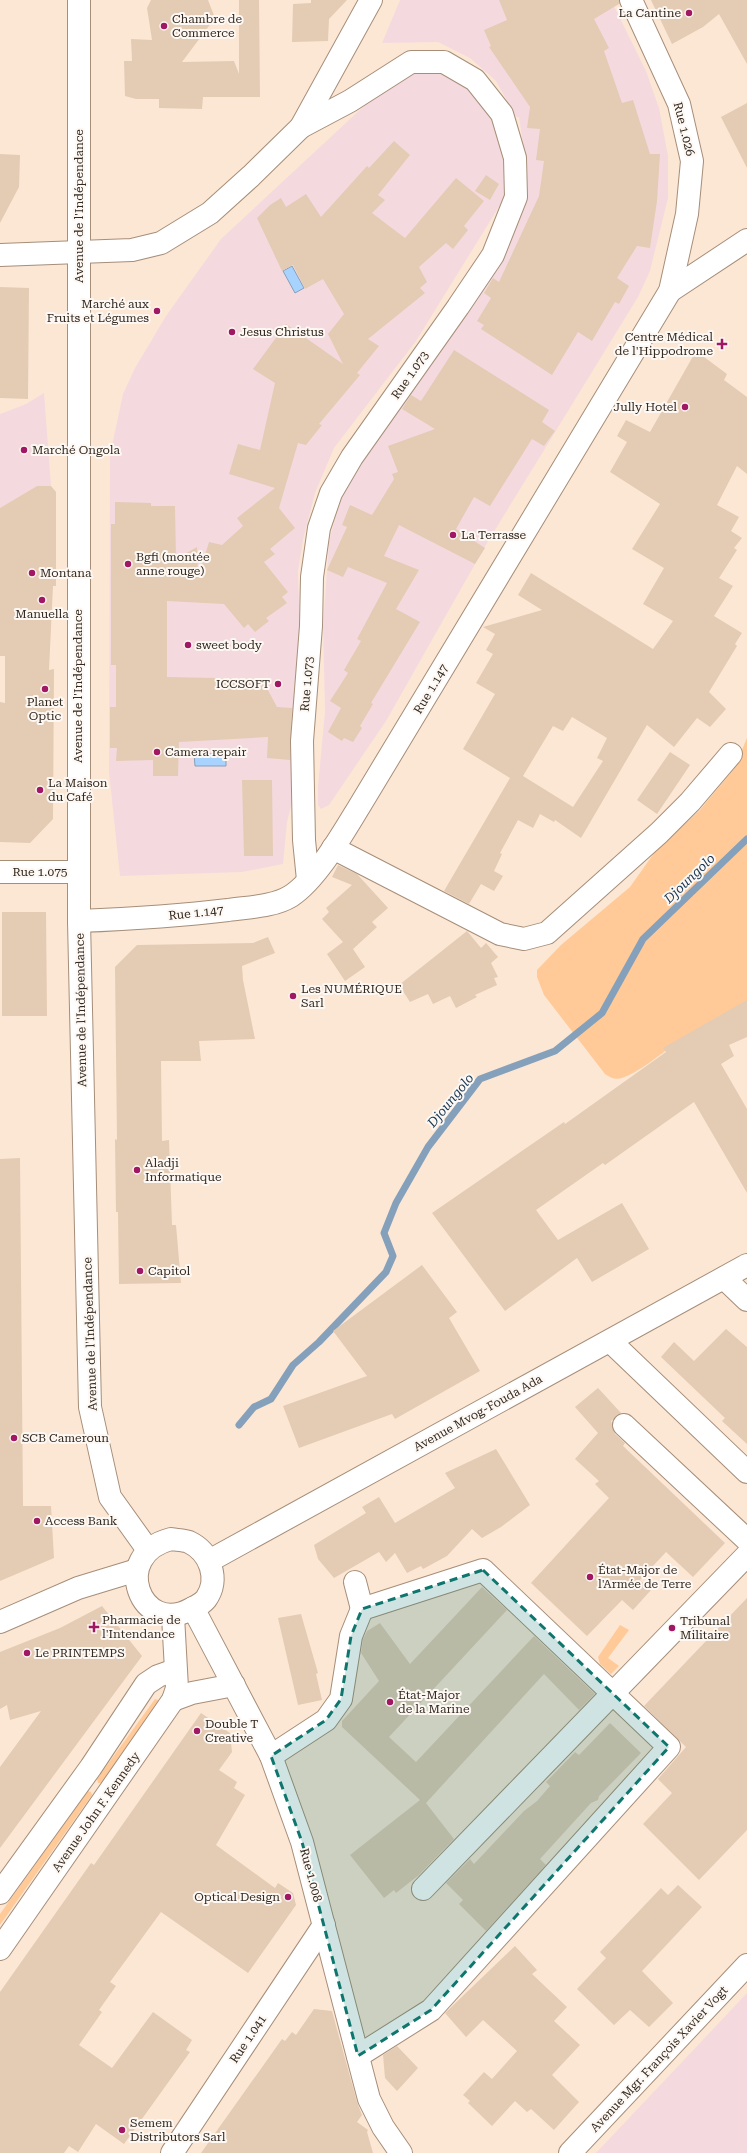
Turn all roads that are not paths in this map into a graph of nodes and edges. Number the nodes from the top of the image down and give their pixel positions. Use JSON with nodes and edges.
{"nodes":[{"id":1,"x":79,"y":0,"type":"edge"},
{"id":2,"x":371,"y":0,"type":"edge"},
{"id":3,"x":630,"y":0,"type":"edge"},
{"id":4,"x":301,"y":127,"type":"junction"},
{"id":5,"x":747,"y":240,"type":"edge"},
{"id":6,"x":78,"y":252,"type":"junction"},
{"id":7,"x":0,"y":255,"type":"edge"},
{"id":8,"x":670,"y":291,"type":"junction"},
{"id":9,"x":731,"y":754,"type":"dead end"},
{"id":10,"x":333,"y":848,"type":"junction"},
{"id":11,"x":0,"y":872,"type":"edge"},
{"id":12,"x":79,"y":872,"type":"junction"},
{"id":13,"x":308,"y":880,"type":"junction"},
{"id":14,"x":79,"y":921,"type":"junction"},
{"id":15,"x":747,"y":1265,"type":"edge"},
{"id":16,"x":724,"y":1278,"type":"junction"},
{"id":17,"x":747,"y":1300,"type":"edge"},
{"id":18,"x":610,"y":1341,"type":"junction"},
{"id":19,"x":624,"y":1425,"type":"dead end"},
{"id":20,"x":747,"y":1472,"type":"edge"},
{"id":21,"x":747,"y":1540,"type":"edge"},
{"id":22,"x":148,"y":1550,"type":"junction"},
{"id":23,"x":747,"y":1556,"type":"edge"},
{"id":24,"x":209,"y":1561,"type":"junction"},
{"id":25,"x":137,"y":1570,"type":"junction"},
{"id":26,"x":355,"y":1582,"type":"dead end"},
{"id":27,"x":193,"y":1608,"type":"junction"},
{"id":28,"x":362,"y":1609,"type":"junction"},
{"id":29,"x":173,"y":1616,"type":"junction"},
{"id":30,"x":0,"y":1622,"type":"edge"},
{"id":31,"x":175,"y":1670,"type":"junction"},
{"id":32,"x":234,"y":1685,"type":"junction"},
{"id":33,"x":613,"y":1694,"type":"junction"},
{"id":34,"x":173,"y":1700,"type":"junction"},
{"id":35,"x":271,"y":1756,"type":"junction"},
{"id":36,"x":91,"y":1767,"type":"junction"},
{"id":37,"x":116,"y":1784,"type":"junction"},
{"id":38,"x":423,"y":1889,"type":"dead end"},
{"id":39,"x":0,"y":1893,"type":"edge"},
{"id":40,"x":324,"y":1925,"type":"junction"},
{"id":41,"x":4,"y":1935,"type":"edge"},
{"id":42,"x":747,"y":1965,"type":"edge"},
{"id":43,"x":358,"y":2056,"type":"junction"},
{"id":44,"x":172,"y":2153,"type":"edge"},
{"id":45,"x":401,"y":2153,"type":"edge"},
{"id":46,"x":570,"y":2153,"type":"edge"}],
"edges":[{"from":1,"to":6,"type":"street","name":"Avenue de l'Indépendance"},
{"from":2,"to":4,"type":"street"},
{"from":3,"to":8,"type":"street","name":"Rue 1.026"},
{"from":4,"to":6,"type":"street"},
{"from":4,"to":13,"type":"street","name":"Rue 1.073"},
{"from":5,"to":8,"type":"street"},
{"from":6,"to":7,"type":"street"},
{"from":6,"to":12,"type":"street","name":"Avenue de l'Indépendance"},
{"from":8,"to":10,"type":"street","name":"Rue 1.147"},
{"from":9,"to":10,"type":"street"},
{"from":10,"to":13,"type":"street","name":"Rue 1.147"},
{"from":11,"to":12,"type":"street","name":"Rue 1.075"},
{"from":12,"to":14,"type":"street","name":"Avenue de l'Indépendance"},
{"from":13,"to":14,"type":"street","name":"Rue 1.147"},
{"from":14,"to":22,"type":"street","name":"Avenue de l'Indépendance"},
{"from":15,"to":16,"type":"street","name":"Avenue Mvog-Fouda Ada"},
{"from":16,"to":17,"type":"street"},
{"from":16,"to":18,"type":"street","name":"Avenue Mvog-Fouda Ada"},
{"from":18,"to":20,"type":"street"},
{"from":18,"to":24,"type":"street","name":"Avenue Mvog-Fouda Ada"},
{"from":19,"to":21,"type":"street"},
{"from":22,"to":24,"type":"street"},
{"from":22,"to":25,"type":"street"},
{"from":23,"to":33,"type":"street"},
{"from":24,"to":27,"type":"street"},
{"from":25,"to":29,"type":"street"},
{"from":25,"to":30,"type":"street"},
{"from":26,"to":28,"type":"street"},
{"from":27,"to":29,"type":"street"},
{"from":27,"to":32,"type":"street","name":"Rue 1.008"},
{"from":28,"to":33,"type":"street"},
{"from":28,"to":35,"type":"street"},
{"from":29,"to":31,"type":"street","name":"Avenue John F. Kennedy"},
{"from":31,"to":34,"type":"street","name":"Avenue John F. Kennedy"},
{"from":31,"to":36,"type":"street"},
{"from":32,"to":34,"type":"street"},
{"from":32,"to":35,"type":"street","name":"Rue 1.008"},
{"from":33,"to":38,"type":"street"},
{"from":33,"to":43,"type":"street"},
{"from":34,"to":37,"type":"street","name":"Avenue John F. Kennedy"},
{"from":35,"to":40,"type":"street","name":"Rue 1.008"},
{"from":36,"to":37,"type":"street"},
{"from":36,"to":39,"type":"street"},
{"from":37,"to":41,"type":"street","name":"Avenue John F. Kennedy"},
{"from":40,"to":43,"type":"street","name":"Rue 1.008"},
{"from":40,"to":44,"type":"street","name":"Rue 1.041"},
{"from":42,"to":46,"type":"street","name":"Avenue Mgr. François Xavier Vogt"},
{"from":43,"to":45,"type":"street","name":"Rue 1.008"}]}
